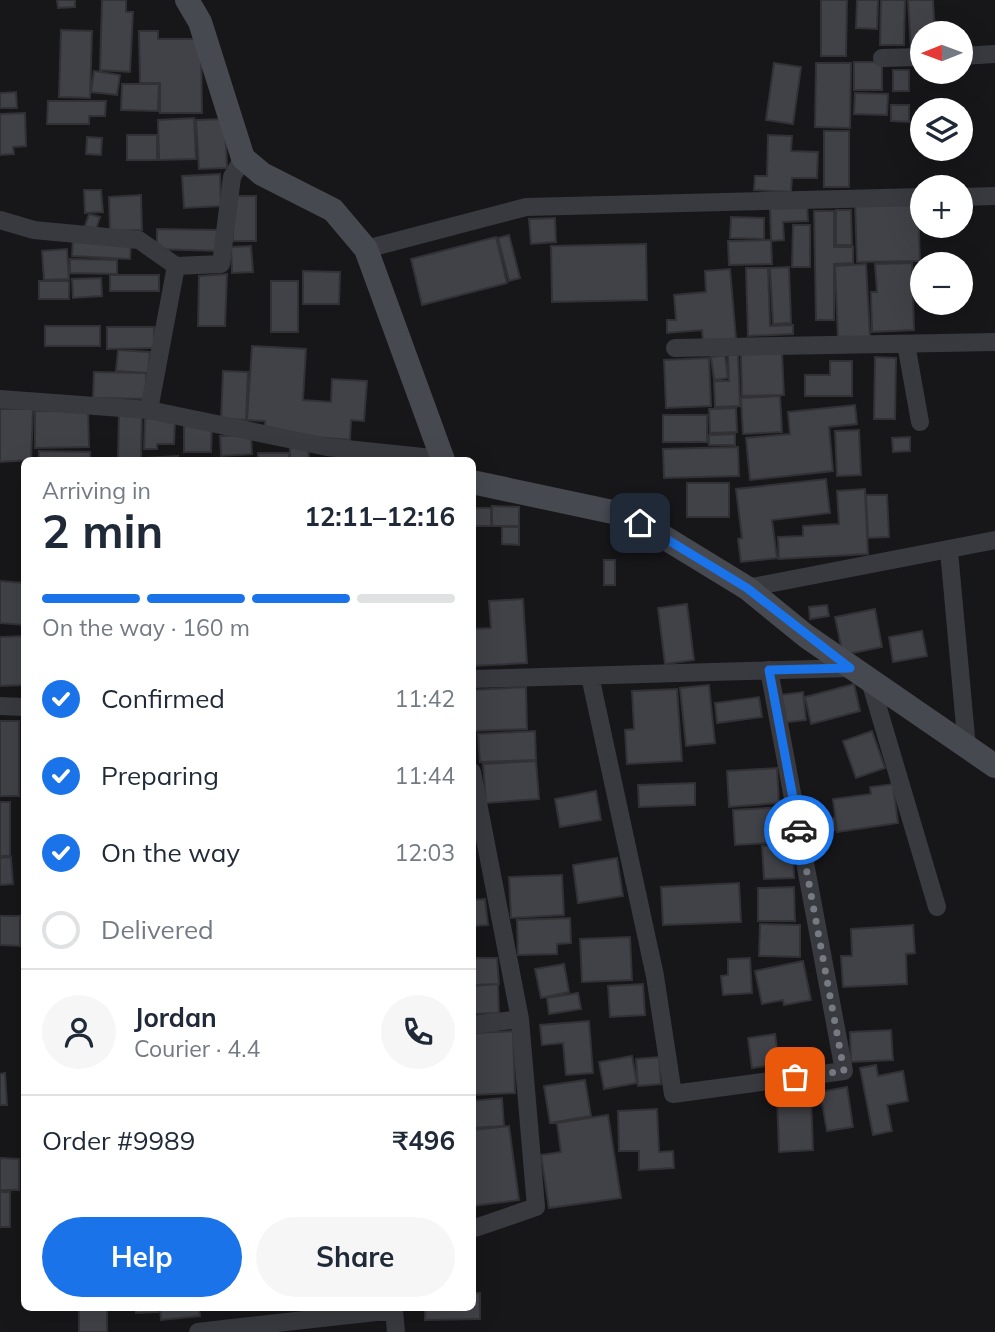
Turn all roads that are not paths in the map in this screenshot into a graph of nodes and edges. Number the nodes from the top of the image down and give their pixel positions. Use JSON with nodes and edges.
{"nodes":[{"id":1,"x":187,"y":0,"type":"edge"},
{"id":2,"x":995,"y":54,"type":"edge"},
{"id":3,"x":973,"y":55,"type":"edge"},
{"id":4,"x":910,"y":57,"type":"edge"},
{"id":5,"x":882,"y":58,"type":"dead end"},
{"id":6,"x":243,"y":158,"type":"junction"},
{"id":7,"x":995,"y":196,"type":"edge"},
{"id":8,"x":910,"y":197,"type":"edge"},
{"id":9,"x":973,"y":197,"type":"edge"},
{"id":10,"x":0,"y":220,"type":"edge"},
{"id":11,"x":366,"y":249,"type":"junction"},
{"id":12,"x":176,"y":266,"type":"junction"},
{"id":13,"x":995,"y":341,"type":"edge"},
{"id":14,"x":906,"y":344,"type":"junction"},
{"id":15,"x":675,"y":348,"type":"dead end"},
{"id":16,"x":0,"y":399,"type":"edge"},
{"id":17,"x":149,"y":411,"type":"junction"},
{"id":18,"x":919,"y":422,"type":"dead end"},
{"id":19,"x":415,"y":457,"type":"edge"},
{"id":20,"x":441,"y":457,"type":"edge"},
{"id":21,"x":476,"y":483,"type":"edge"},
{"id":22,"x":995,"y":540,"type":"edge"},
{"id":23,"x":949,"y":551,"type":"junction"},
{"id":24,"x":747,"y":588,"type":"junction"},
{"id":25,"x":769,"y":670,"type":"junction"},
{"id":26,"x":860,"y":674,"type":"junction"},
{"id":27,"x":590,"y":676,"type":"junction"},
{"id":28,"x":476,"y":679,"type":"edge"},
{"id":29,"x":0,"y":706,"type":"edge"},
{"id":30,"x":21,"y":707,"type":"edge"},
{"id":31,"x":967,"y":748,"type":"junction"},
{"id":32,"x":995,"y":766,"type":"edge"},
{"id":33,"x":476,"y":793,"type":"edge"},
{"id":34,"x":937,"y":907,"type":"dead end"},
{"id":35,"x":520,"y":1019,"type":"junction"},
{"id":36,"x":476,"y":1024,"type":"edge"},
{"id":37,"x":476,"y":1228,"type":"edge"},
{"id":38,"x":379,"y":1311,"type":"edge"},
{"id":39,"x":394,"y":1311,"type":"edge"},
{"id":40,"x":232,"y":1330,"type":"edge"},
{"id":41,"x":198,"y":1332,"type":"edge"},
{"id":42,"x":396,"y":1332,"type":"edge"}],
"edges":[{"from":1,"to":6,"type":"main road"},
{"from":2,"to":3,"type":"street"},
{"from":4,"to":5,"type":"street"},
{"from":6,"to":11,"type":"main road"},
{"from":6,"to":12,"type":"street"},
{"from":7,"to":9,"type":"street"},
{"from":8,"to":11,"type":"street"},
{"from":10,"to":12,"type":"street"},
{"from":11,"to":20,"type":"main road"},
{"from":12,"to":17,"type":"street"},
{"from":13,"to":14,"type":"street"},
{"from":14,"to":15,"type":"street"},
{"from":14,"to":18,"type":"street"},
{"from":16,"to":17,"type":"street"},
{"from":17,"to":19,"type":"street"},
{"from":21,"to":24,"type":"main road"},
{"from":22,"to":23,"type":"street"},
{"from":23,"to":24,"type":"street"},
{"from":23,"to":31,"type":"street"},
{"from":24,"to":26,"type":"main road"},
{"from":25,"to":26,"type":"street"},
{"from":25,"to":27,"type":"street"},
{"from":25,"to":27,"type":"street"},
{"from":26,"to":31,"type":"main road"},
{"from":26,"to":34,"type":"street"},
{"from":27,"to":28,"type":"street"},
{"from":29,"to":30,"type":"street"},
{"from":31,"to":32,"type":"main road"},
{"from":33,"to":35,"type":"street"},
{"from":35,"to":36,"type":"street"},
{"from":35,"to":37,"type":"street"},
{"from":38,"to":40,"type":"street"},
{"from":39,"to":42,"type":"street"},
{"from":40,"to":41,"type":"street"}]}
